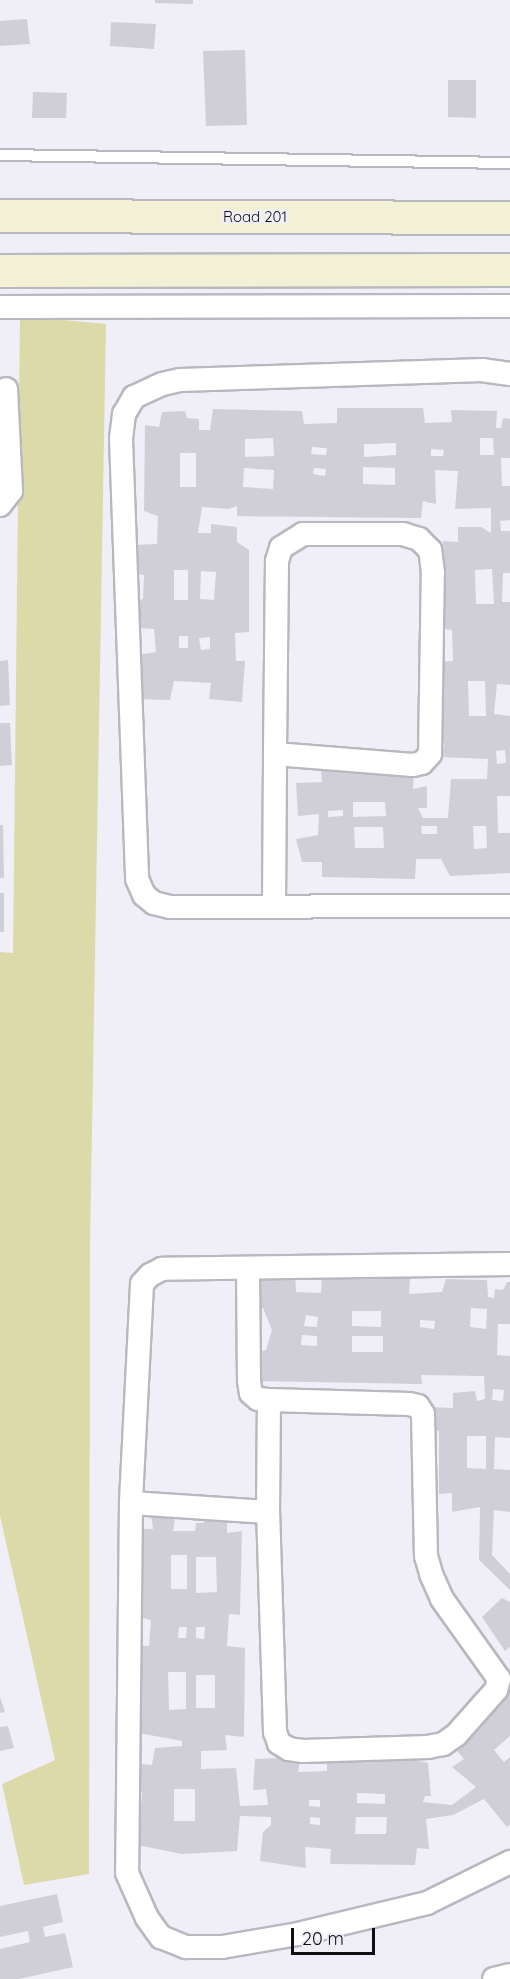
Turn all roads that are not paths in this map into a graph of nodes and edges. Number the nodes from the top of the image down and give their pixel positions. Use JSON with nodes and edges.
{"nodes":[{"id":1,"x":0,"y":155,"type":"edge"},
{"id":2,"x":510,"y":163,"type":"edge"},
{"id":3,"x":0,"y":216,"type":"edge"},
{"id":4,"x":510,"y":218,"type":"edge"},
{"id":5,"x":510,"y":270,"type":"edge"},
{"id":6,"x":0,"y":271,"type":"edge"},
{"id":7,"x":510,"y":306,"type":"edge"},
{"id":8,"x":0,"y":307,"type":"edge"},
{"id":9,"x":510,"y":374,"type":"edge"},
{"id":10,"x":6,"y":389,"type":"dead end"},
{"id":11,"x":0,"y":504,"type":"edge"},
{"id":12,"x":275,"y":754,"type":"junction"},
{"id":13,"x":274,"y":905,"type":"junction"},
{"id":14,"x":510,"y":906,"type":"edge"},
{"id":15,"x":510,"y":1264,"type":"edge"},
{"id":16,"x":248,"y":1268,"type":"junction"},
{"id":17,"x":269,"y":1400,"type":"junction"},
{"id":18,"x":131,"y":1503,"type":"junction"},
{"id":19,"x":268,"y":1512,"type":"junction"},
{"id":20,"x":510,"y":1862,"type":"edge"},
{"id":21,"x":510,"y":1975,"type":"edge"},
{"id":22,"x":494,"y":1979,"type":"edge"}],
"edges":[{"from":1,"to":2,"type":"lane"},
{"from":3,"to":4,"type":"main road","name":"Road 201"},
{"from":5,"to":6,"type":"main road"},
{"from":7,"to":8,"type":"street"},
{"from":9,"to":13,"type":"street"},
{"from":10,"to":11,"type":"street"},
{"from":12,"to":12,"type":"street"},
{"from":12,"to":13,"type":"street"},
{"from":13,"to":14,"type":"street"},
{"from":15,"to":16,"type":"street"},
{"from":16,"to":17,"type":"street"},
{"from":16,"to":18,"type":"street"},
{"from":17,"to":19,"type":"street"},
{"from":17,"to":19,"type":"street"},
{"from":18,"to":19,"type":"street"},
{"from":18,"to":20,"type":"street"},
{"from":21,"to":22,"type":"street"}]}
